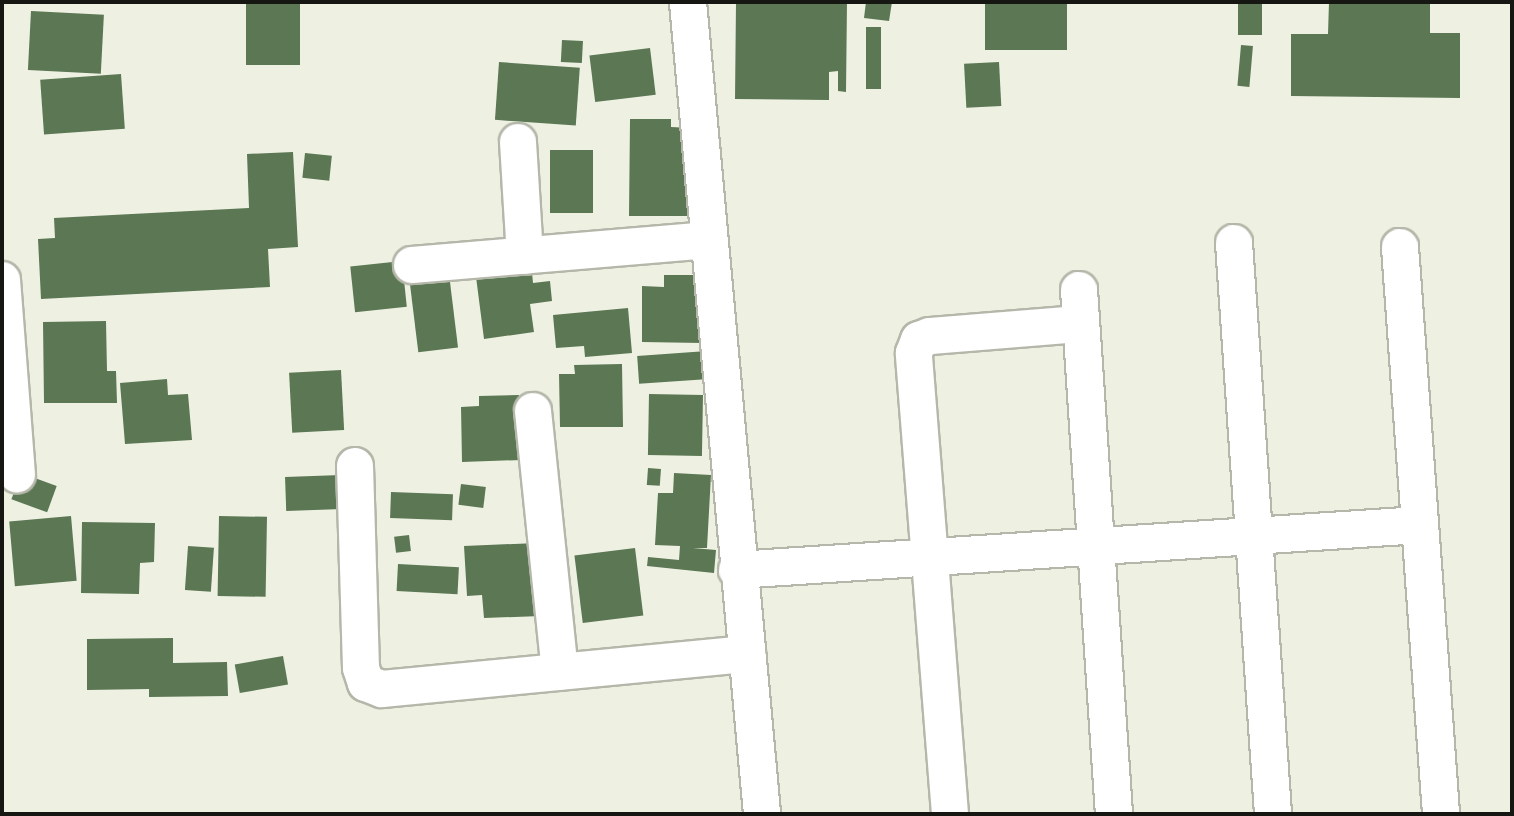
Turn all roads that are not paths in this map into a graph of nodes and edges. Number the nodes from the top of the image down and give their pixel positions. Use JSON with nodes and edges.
{"nodes":[{"id":1,"x":688,"y":2,"type":"edge"},
{"id":2,"x":518,"y":142,"type":"dead end"},
{"id":3,"x":709,"y":240,"type":"junction"},
{"id":4,"x":1234,"y":243,"type":"dead end"},
{"id":5,"x":1400,"y":247,"type":"dead end"},
{"id":6,"x":525,"y":256,"type":"junction"},
{"id":7,"x":412,"y":265,"type":"dead end"},
{"id":8,"x":2,"y":280,"type":"edge"},
{"id":9,"x":533,"y":411,"type":"dead end"},
{"id":10,"x":355,"y":466,"type":"dead end"},
{"id":11,"x":17,"y":474,"type":"dead end"},
{"id":12,"x":1420,"y":525,"type":"junction"},
{"id":13,"x":1254,"y":538,"type":"junction"},
{"id":14,"x":1098,"y":544,"type":"junction"},
{"id":15,"x":930,"y":559,"type":"junction"},
{"id":16,"x":737,"y":570,"type":"junction"},
{"id":17,"x":747,"y":654,"type":"junction"},
{"id":18,"x":560,"y":672,"type":"junction"},
{"id":19,"x":762,"y":814,"type":"edge"},
{"id":20,"x":950,"y":814,"type":"edge"},
{"id":21,"x":1114,"y":814,"type":"edge"},
{"id":22,"x":1273,"y":814,"type":"edge"},
{"id":23,"x":1441,"y":814,"type":"edge"}],
"edges":[{"from":1,"to":3,"type":"street"},
{"from":2,"to":6,"type":"street"},
{"from":3,"to":6,"type":"street"},
{"from":3,"to":16,"type":"street"},
{"from":4,"to":13,"type":"street"},
{"from":5,"to":12,"type":"street"},
{"from":6,"to":7,"type":"street"},
{"from":8,"to":11,"type":"street"},
{"from":9,"to":18,"type":"street"},
{"from":10,"to":18,"type":"street"},
{"from":12,"to":13,"type":"street"},
{"from":12,"to":23,"type":"street"},
{"from":13,"to":14,"type":"street"},
{"from":13,"to":22,"type":"street"},
{"from":14,"to":15,"type":"street"},
{"from":14,"to":15,"type":"street"},
{"from":14,"to":21,"type":"street"},
{"from":15,"to":16,"type":"street"},
{"from":15,"to":20,"type":"street"},
{"from":16,"to":17,"type":"street"},
{"from":17,"to":18,"type":"street"},
{"from":17,"to":19,"type":"street"}]}
